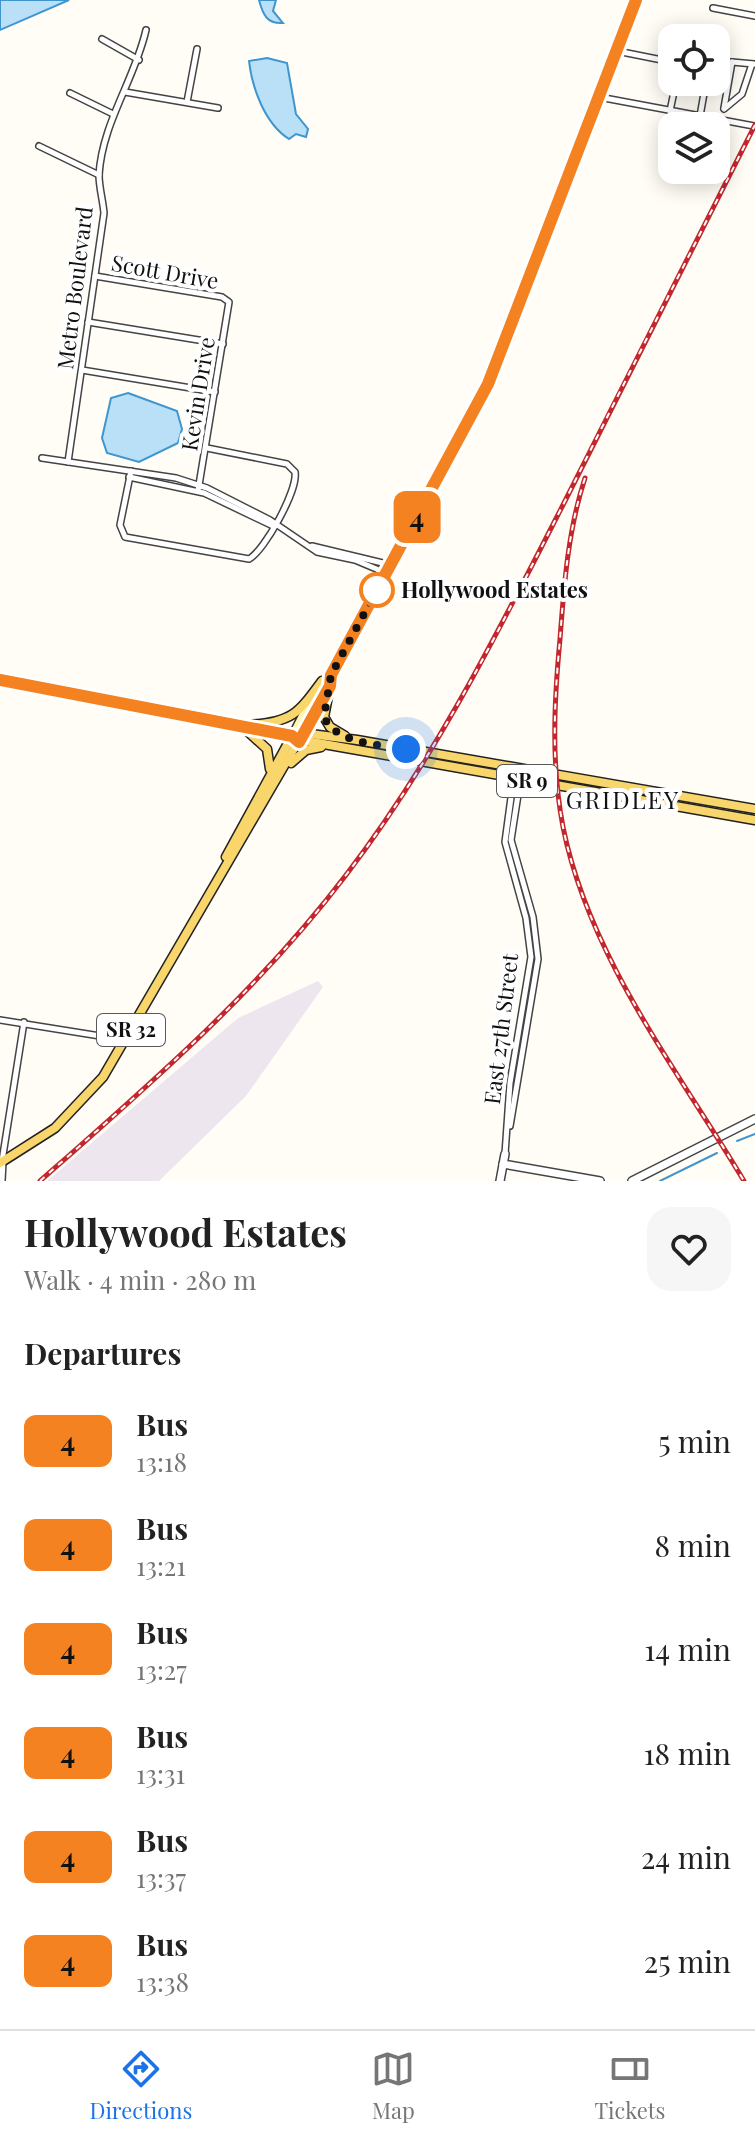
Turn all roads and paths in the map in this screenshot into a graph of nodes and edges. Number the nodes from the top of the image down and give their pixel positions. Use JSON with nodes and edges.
{"nodes":[{"id":1,"x":635,"y":0,"type":"edge"},
{"id":2,"x":713,"y":8,"type":"dead end"},
{"id":3,"x":755,"y":16,"type":"edge"},
{"id":4,"x":146,"y":30,"type":"dead end"},
{"id":5,"x":102,"y":39,"type":"dead end"},
{"id":6,"x":197,"y":49,"type":"dead end"},
{"id":7,"x":617,"y":51,"type":"junction"},
{"id":8,"x":658,"y":59,"type":"edge"},
{"id":9,"x":139,"y":60,"type":"junction"},
{"id":10,"x":732,"y":62,"type":"joint"},
{"id":11,"x":754,"y":64,"type":"edge"},
{"id":12,"x":125,"y":92,"type":"junction"},
{"id":13,"x":70,"y":93,"type":"dead end"},
{"id":14,"x":673,"y":96,"type":"edge"},
{"id":15,"x":599,"y":97,"type":"junction"},
{"id":16,"x":187,"y":102,"type":"junction"},
{"id":17,"x":218,"y":108,"type":"dead end"},
{"id":18,"x":670,"y":111,"type":"junction"},
{"id":19,"x":676,"y":112,"type":"edge"},
{"id":20,"x":113,"y":114,"type":"junction"},
{"id":21,"x":730,"y":122,"type":"edge"},
{"id":22,"x":754,"y":126,"type":"edge"},
{"id":23,"x":39,"y":146,"type":"dead end"},
{"id":24,"x":99,"y":175,"type":"junction"},
{"id":25,"x":95,"y":276,"type":"junction"},
{"id":26,"x":229,"y":302,"type":"joint"},
{"id":27,"x":88,"y":322,"type":"junction"},
{"id":28,"x":223,"y":344,"type":"junction"},
{"id":29,"x":82,"y":370,"type":"junction"},
{"id":30,"x":215,"y":392,"type":"junction"},
{"id":31,"x":207,"y":448,"type":"junction"},
{"id":32,"x":42,"y":458,"type":"dead end"},
{"id":33,"x":68,"y":462,"type":"junction"},
{"id":34,"x":131,"y":474,"type":"junction"},
{"id":35,"x":198,"y":488,"type":"junction"},
{"id":36,"x":274,"y":526,"type":"junction"},
{"id":37,"x":389,"y":569,"type":"junction"},
{"id":38,"x":0,"y":680,"type":"edge"},
{"id":39,"x":326,"y":683,"type":"junction"},
{"id":40,"x":241,"y":726,"type":"junction"},
{"id":41,"x":298,"y":737,"type":"junction"},
{"id":42,"x":357,"y":740,"type":"junction"},
{"id":43,"x":334,"y":747,"type":"junction"},
{"id":44,"x":517,"y":774,"type":"junction"},
{"id":45,"x":274,"y":777,"type":"junction"},
{"id":46,"x":755,"y":809,"type":"edge"},
{"id":47,"x":755,"y":820,"type":"edge"},
{"id":48,"x":0,"y":1020,"type":"edge"},
{"id":49,"x":24,"y":1022,"type":"junction"},
{"id":50,"x":126,"y":1040,"type":"junction"},
{"id":51,"x":755,"y":1119,"type":"edge"},
{"id":52,"x":505,"y":1154,"type":"joint"},
{"id":53,"x":1,"y":1163,"type":"edge"},
{"id":54,"x":503,"y":1164,"type":"junction"},
{"id":55,"x":586,"y":1180,"type":"edge"},
{"id":56,"x":1,"y":1181,"type":"edge"},
{"id":57,"x":500,"y":1181,"type":"edge"},
{"id":58,"x":600,"y":1181,"type":"edge"},
{"id":59,"x":632,"y":1181,"type":"edge"}],
"edges":[{"from":1,"to":7,"type":"main road"},
{"from":2,"to":3,"type":"street"},
{"from":4,"to":9,"type":"street","name":"Metro Boulevard"},
{"from":5,"to":9,"type":"street"},
{"from":6,"to":16,"type":"street"},
{"from":7,"to":8,"type":"street"},
{"from":7,"to":15,"type":"main road"},
{"from":9,"to":12,"type":"street","name":"Metro Boulevard"},
{"from":10,"to":11,"type":"street"},
{"from":10,"to":11,"type":"street"},
{"from":12,"to":16,"type":"street"},
{"from":12,"to":20,"type":"street","name":"Metro Boulevard"},
{"from":13,"to":20,"type":"street"},
{"from":14,"to":18,"type":"street"},
{"from":15,"to":18,"type":"street"},
{"from":15,"to":37,"type":"main road"},
{"from":16,"to":17,"type":"street"},
{"from":18,"to":19,"type":"street"},
{"from":20,"to":24,"type":"street","name":"Metro Boulevard"},
{"from":21,"to":22,"type":"street"},
{"from":23,"to":24,"type":"street"},
{"from":24,"to":25,"type":"street","name":"Metro Boulevard"},
{"from":25,"to":26,"type":"street","name":"Scott Drive"},
{"from":25,"to":27,"type":"street","name":"Metro Boulevard"},
{"from":26,"to":28,"type":"street","name":"Kevin Drive"},
{"from":27,"to":28,"type":"street"},
{"from":27,"to":29,"type":"street","name":"Metro Boulevard"},
{"from":28,"to":30,"type":"street","name":"Kevin Drive"},
{"from":29,"to":30,"type":"street"},
{"from":29,"to":33,"type":"street","name":"Metro Boulevard"},
{"from":30,"to":31,"type":"street","name":"Kevin Drive"},
{"from":31,"to":35,"type":"street","name":"Kevin Drive"},
{"from":31,"to":36,"type":"street"},
{"from":32,"to":33,"type":"street"},
{"from":33,"to":34,"type":"street"},
{"from":34,"to":35,"type":"street"},
{"from":34,"to":36,"type":"street"},
{"from":35,"to":36,"type":"street"},
{"from":36,"to":37,"type":"street"},
{"from":37,"to":39,"type":"main road"},
{"from":38,"to":40,"type":"main road","number":"SR 9"},
{"from":39,"to":40,"type":"main road"},
{"from":39,"to":41,"type":"main road"},
{"from":39,"to":42,"type":"main road"},
{"from":40,"to":41,"type":"main road","number":"SR 9"},
{"from":40,"to":45,"type":"main road"},
{"from":41,"to":42,"type":"main road","number":"SR 9"},
{"from":41,"to":43,"type":"main road","number":"SR 9"},
{"from":41,"to":45,"type":"main road","number":"SR 32"},
{"from":42,"to":44,"type":"main road","number":"SR 9"},
{"from":43,"to":44,"type":"main road","number":"SR 9"},
{"from":43,"to":45,"type":"main road"},
{"from":44,"to":46,"type":"main road","number":"SR 9"},
{"from":44,"to":47,"type":"main road","number":"SR 9"},
{"from":44,"to":52,"type":"street","name":"East 27th Street"},
{"from":45,"to":50,"type":"main road","number":"SR 32"},
{"from":48,"to":49,"type":"street"},
{"from":49,"to":50,"type":"street"},
{"from":49,"to":53,"type":"street"},
{"from":50,"to":53,"type":"main road","number":"SR 32"},
{"from":51,"to":59,"type":"street"},
{"from":52,"to":54,"type":"street","name":"East 27th Street"},
{"from":53,"to":56,"type":"street"},
{"from":54,"to":55,"type":"street"},
{"from":54,"to":57,"type":"street","name":"East 27th Street"},
{"from":55,"to":58,"type":"street"}]}
